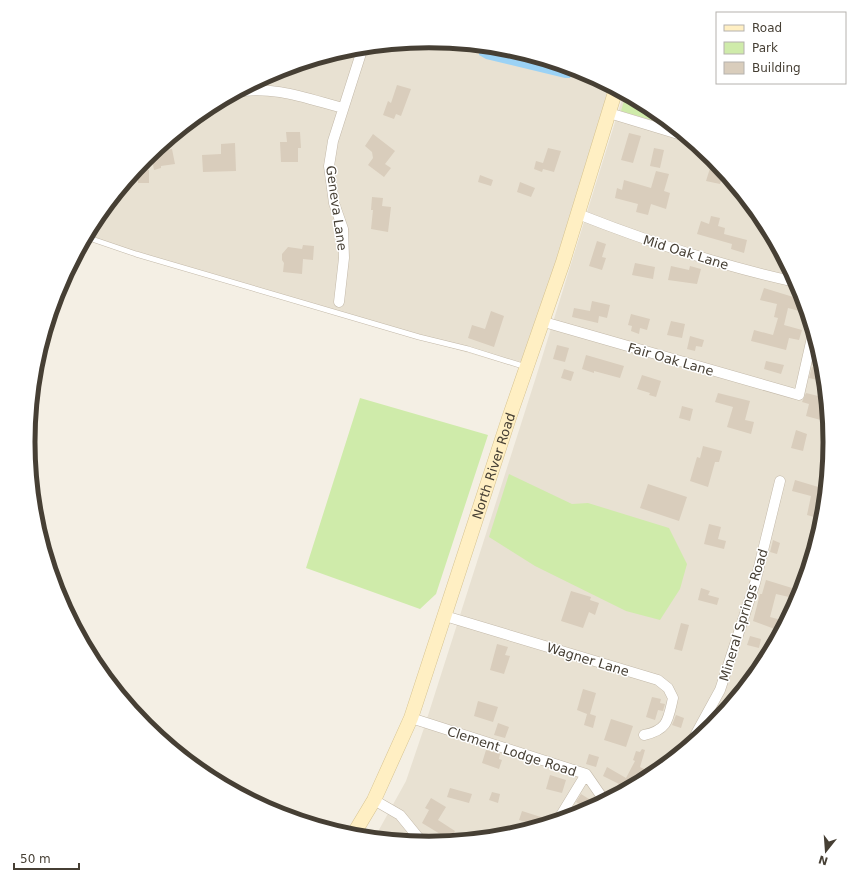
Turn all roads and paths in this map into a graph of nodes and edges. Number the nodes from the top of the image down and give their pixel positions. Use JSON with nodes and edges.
{"nodes":[{"id":1,"x":361,"y":54,"type":"edge"},
{"id":2,"x":251,"y":90,"type":"edge"},
{"id":3,"x":615,"y":94,"type":"edge"},
{"id":4,"x":343,"y":108,"type":"junction"},
{"id":5,"x":609,"y":113,"type":"junction"},
{"id":6,"x":673,"y":132,"type":"edge"},
{"id":7,"x":578,"y":214,"type":"junction"},
{"id":8,"x":91,"y":239,"type":"edge"},
{"id":9,"x":788,"y":280,"type":"edge"},
{"id":10,"x":339,"y":302,"type":"dead end"},
{"id":11,"x":544,"y":322,"type":"junction"},
{"id":12,"x":811,"y":343,"type":"edge"},
{"id":13,"x":527,"y":367,"type":"junction"},
{"id":14,"x":780,"y":481,"type":"dead end"},
{"id":15,"x":445,"y":616,"type":"junction"},
{"id":16,"x":410,"y":718,"type":"junction"},
{"id":17,"x":699,"y":729,"type":"edge"},
{"id":18,"x":644,"y":735,"type":"dead end"},
{"id":19,"x":586,"y":774,"type":"junction"},
{"id":20,"x":601,"y":796,"type":"edge"},
{"id":21,"x":374,"y":800,"type":"junction"},
{"id":22,"x":563,"y":813,"type":"edge"},
{"id":23,"x":357,"y":829,"type":"edge"},
{"id":24,"x":417,"y":836,"type":"edge"}],
"edges":[{"from":1,"to":4,"type":"street","name":"Geneva Lane"},
{"from":2,"to":4,"type":"street"},
{"from":3,"to":5,"type":"street","name":"North River Road"},
{"from":4,"to":10,"type":"street","name":"Geneva Lane"},
{"from":5,"to":6,"type":"street"},
{"from":5,"to":7,"type":"street","name":"North River Road"},
{"from":7,"to":9,"type":"street","name":"Mid Oak Lane"},
{"from":7,"to":11,"type":"street","name":"North River Road"},
{"from":8,"to":13,"type":"lane"},
{"from":11,"to":12,"type":"street","name":"Fair Oak Lane"},
{"from":11,"to":13,"type":"street","name":"North River Road"},
{"from":13,"to":15,"type":"street","name":"North River Road"},
{"from":14,"to":17,"type":"street","name":"Mineral Springs Road"},
{"from":15,"to":16,"type":"street","name":"North River Road"},
{"from":15,"to":18,"type":"street","name":"Wagner Lane"},
{"from":16,"to":19,"type":"street","name":"Clement Lodge Road"},
{"from":16,"to":21,"type":"street","name":"North River Road"},
{"from":19,"to":20,"type":"street"},
{"from":19,"to":22,"type":"street","name":"Clement Lodge Road"},
{"from":21,"to":23,"type":"street","name":"North River Road"},
{"from":21,"to":24,"type":"street"}]}
